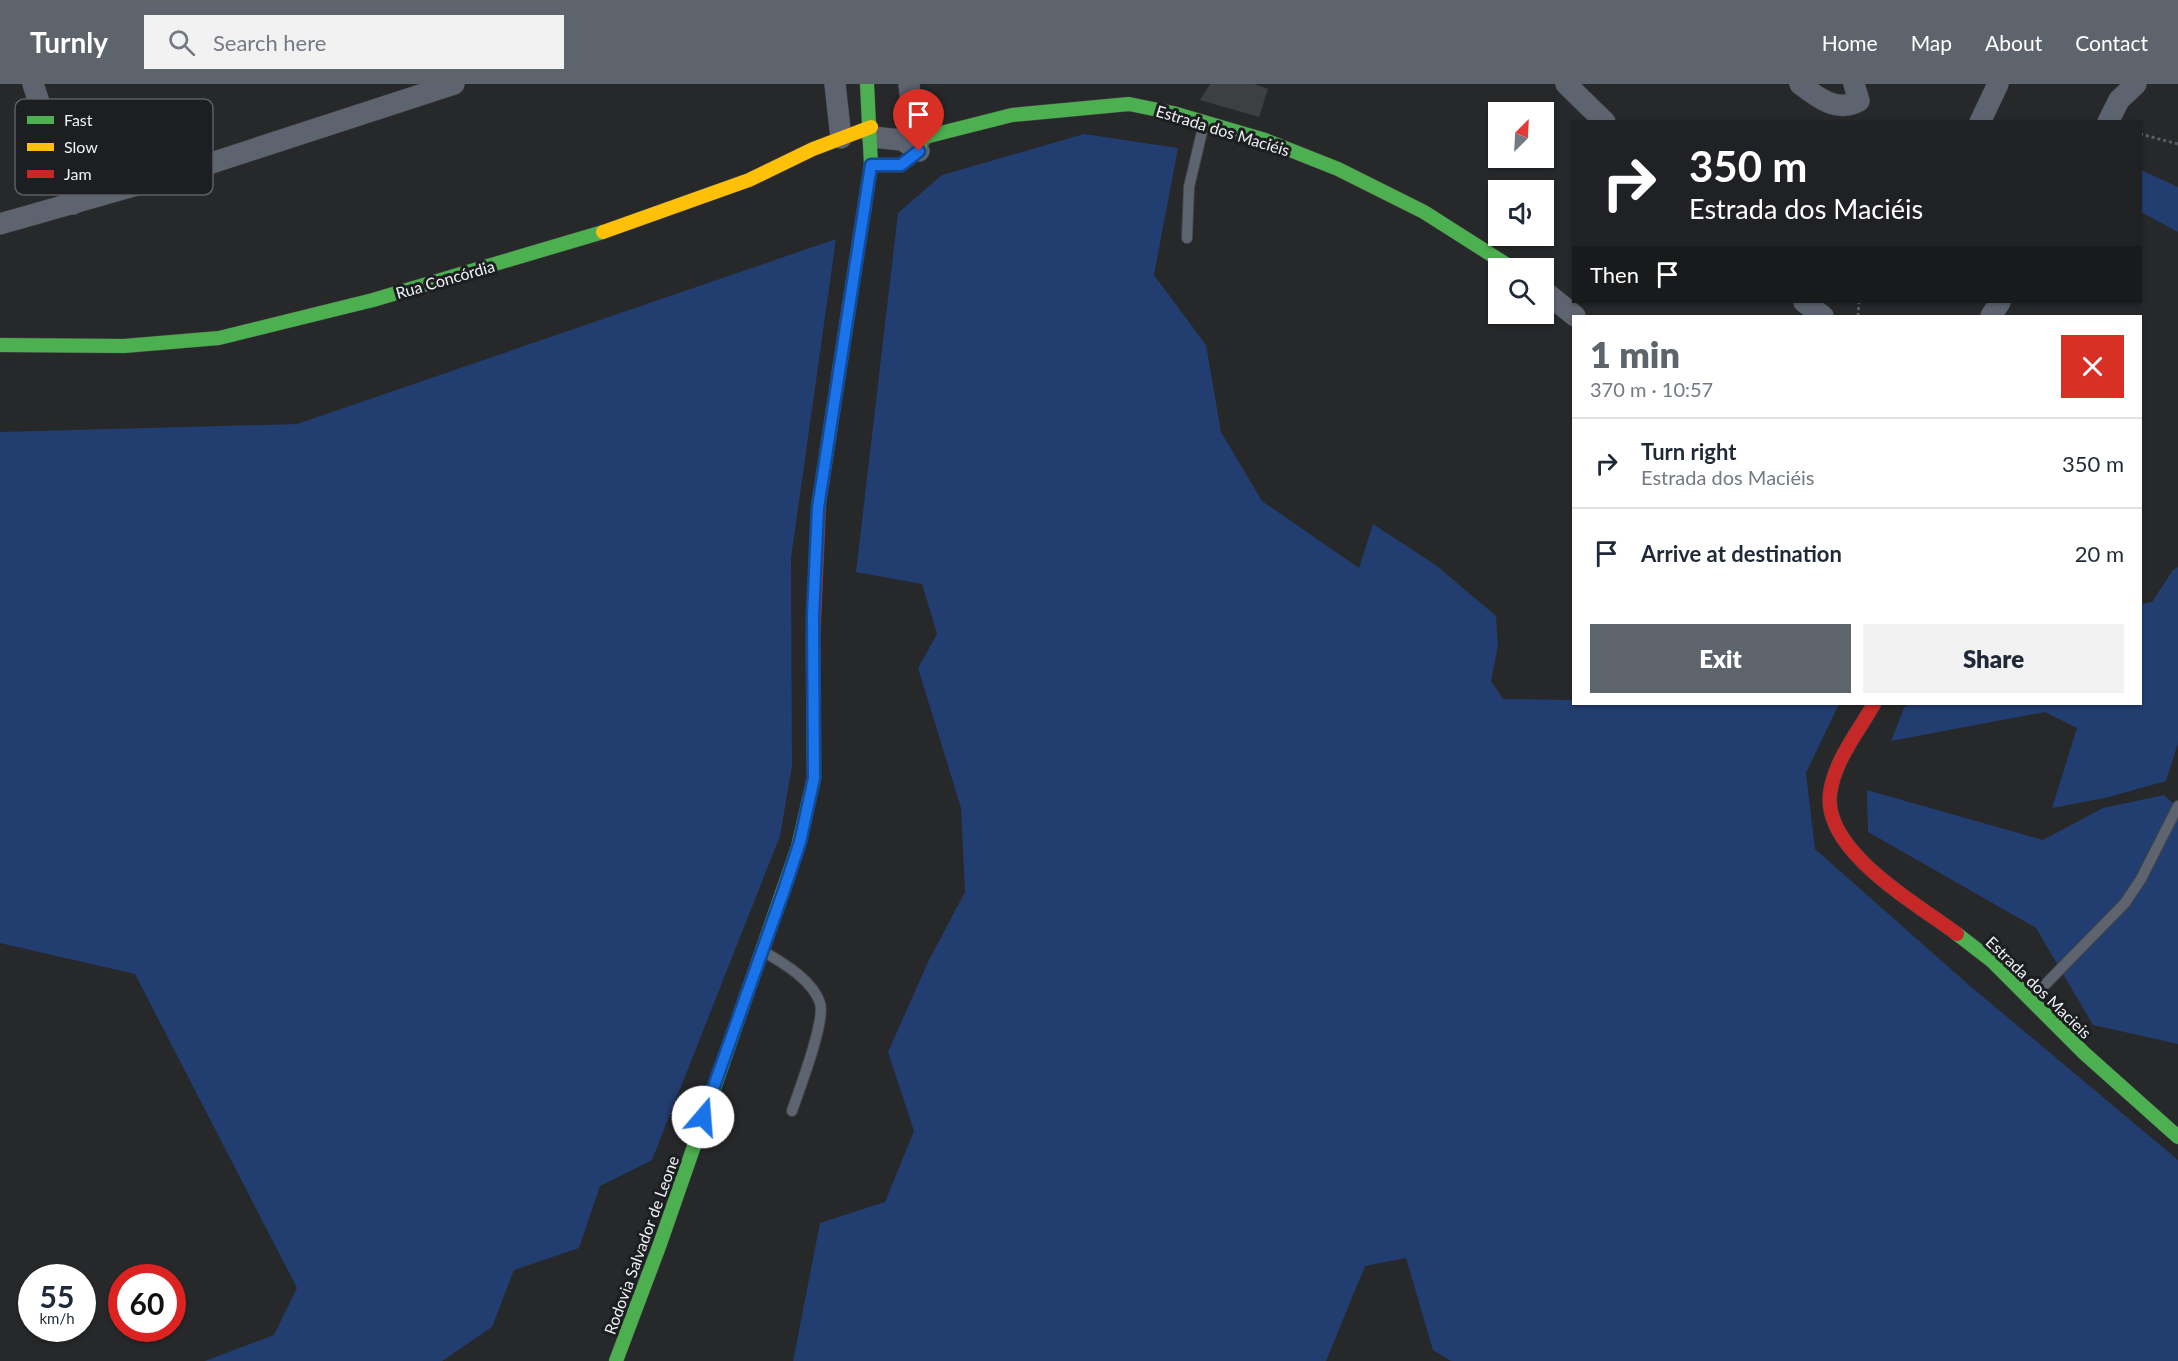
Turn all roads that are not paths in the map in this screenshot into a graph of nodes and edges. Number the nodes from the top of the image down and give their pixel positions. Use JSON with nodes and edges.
{"nodes":[{"id":1,"x":33,"y":84,"type":"edge"},
{"id":2,"x":454,"y":84,"type":"edge"},
{"id":3,"x":835,"y":84,"type":"edge"},
{"id":4,"x":867,"y":84,"type":"edge"},
{"id":5,"x":909,"y":84,"type":"edge"},
{"id":6,"x":1566,"y":84,"type":"edge"},
{"id":7,"x":1800,"y":84,"type":"edge"},
{"id":8,"x":1873,"y":84,"type":"edge"},
{"id":9,"x":1998,"y":84,"type":"edge"},
{"id":10,"x":2136,"y":84,"type":"edge"},
{"id":11,"x":2118,"y":92,"type":"edge"},
{"id":12,"x":1856,"y":93,"type":"edge"},
{"id":13,"x":38,"y":99,"type":"edge"},
{"id":14,"x":1603,"y":120,"type":"edge"},
{"id":15,"x":1981,"y":120,"type":"edge"},
{"id":16,"x":2109,"y":120,"type":"edge"},
{"id":17,"x":1204,"y":122,"type":"junction"},
{"id":18,"x":871,"y":132,"type":"junction"},
{"id":19,"x":841,"y":138,"type":"junction"},
{"id":20,"x":920,"y":144,"type":"junction"},
{"id":21,"x":213,"y":163,"type":"edge"},
{"id":22,"x":871,"y":165,"type":"junction"},
{"id":23,"x":70,"y":195,"type":"edge"},
{"id":24,"x":104,"y":195,"type":"edge"},
{"id":25,"x":73,"y":204,"type":"junction"},
{"id":26,"x":0,"y":224,"type":"edge"},
{"id":27,"x":1187,"y":238,"type":"dead end"},
{"id":28,"x":1497,"y":258,"type":"edge"},
{"id":29,"x":1554,"y":299,"type":"edge"},
{"id":30,"x":1805,"y":303,"type":"edge"},
{"id":31,"x":1574,"y":315,"type":"edge"},
{"id":32,"x":1822,"y":315,"type":"edge"},
{"id":33,"x":0,"y":345,"type":"edge"},
{"id":34,"x":1873,"y":705,"type":"edge"},
{"id":35,"x":2178,"y":806,"type":"edge"},
{"id":36,"x":761,"y":950,"type":"junction"},
{"id":37,"x":2029,"y":1001,"type":"junction"},
{"id":38,"x":792,"y":1111,"type":"dead end"},
{"id":39,"x":2178,"y":1137,"type":"edge"},
{"id":40,"x":616,"y":1361,"type":"edge"}],
"edges":[{"from":1,"to":13,"type":"street"},
{"from":2,"to":21,"type":"street"},
{"from":3,"to":19,"type":"street"},
{"from":4,"to":18,"type":"street","name":"Rodovia Salvador de Leone"},
{"from":5,"to":20,"type":"street"},
{"from":6,"to":14,"type":"street"},
{"from":7,"to":12,"type":"street"},
{"from":8,"to":12,"type":"street"},
{"from":9,"to":15,"type":"street"},
{"from":10,"to":11,"type":"street"},
{"from":11,"to":16,"type":"street"},
{"from":17,"to":20,"type":"street","name":"Estrada dos Maciéis"},
{"from":17,"to":27,"type":"lane"},
{"from":17,"to":28,"type":"street","name":"Estrada dos Maciéis"},
{"from":18,"to":19,"type":"street","name":"Rua Concórdia"},
{"from":18,"to":20,"type":"street"},
{"from":18,"to":22,"type":"street","name":"Rodovia Salvador de Leone"},
{"from":19,"to":33,"type":"street","name":"Rua Concórdia"},
{"from":20,"to":22,"type":"street","name":"Estrada dos Maciéis"},
{"from":22,"to":36,"type":"street","name":"Rodovia Salvador de Leone"},
{"from":23,"to":25,"type":"street"},
{"from":24,"to":25,"type":"street"},
{"from":25,"to":26,"type":"street"},
{"from":29,"to":31,"type":"street"},
{"from":30,"to":32,"type":"street"},
{"from":34,"to":37,"type":"street","name":"Estrada dos Macieis"},
{"from":35,"to":37,"type":"lane"},
{"from":36,"to":38,"type":"lane"},
{"from":36,"to":40,"type":"street","name":"Rodovia Salvador de Leone"},
{"from":37,"to":39,"type":"street","name":"Estrada dos Macieis"}]}
